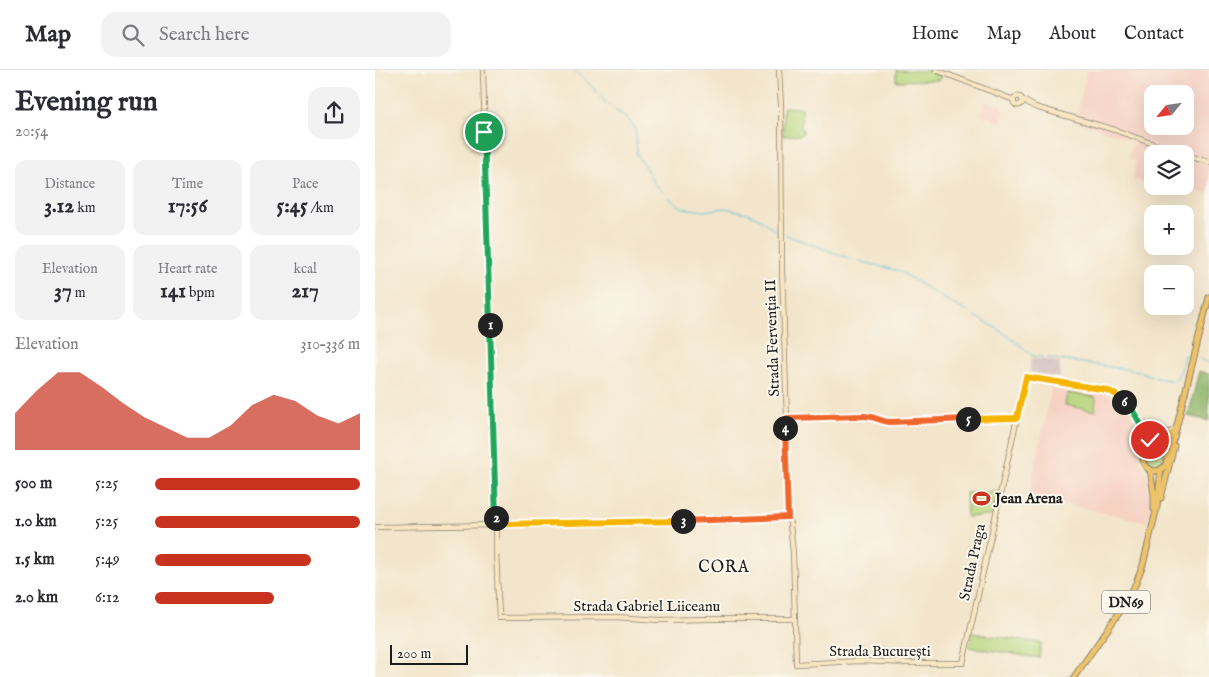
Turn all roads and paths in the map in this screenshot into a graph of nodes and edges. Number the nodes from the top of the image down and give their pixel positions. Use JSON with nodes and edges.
{"nodes":[{"id":1,"x":483,"y":70,"type":"edge"},
{"id":2,"x":779,"y":70,"type":"edge"},
{"id":3,"x":936,"y":70,"type":"edge"},
{"id":4,"x":1156,"y":145,"type":"edge"},
{"id":5,"x":1194,"y":158,"type":"edge"},
{"id":6,"x":1209,"y":162,"type":"edge"},
{"id":7,"x":1209,"y":297,"type":"edge"},
{"id":8,"x":787,"y":418,"type":"junction"},
{"id":9,"x":1017,"y":418,"type":"junction"},
{"id":10,"x":1141,"y":425,"type":"junction"},
{"id":11,"x":1176,"y":428,"type":"junction"},
{"id":12,"x":1158,"y":447,"type":"junction"},
{"id":13,"x":1146,"y":451,"type":"junction"},
{"id":14,"x":1167,"y":456,"type":"junction"},
{"id":15,"x":1150,"y":469,"type":"junction"},
{"id":16,"x":1161,"y":469,"type":"junction"},
{"id":17,"x":1155,"y":515,"type":"junction"},
{"id":18,"x":788,"y":517,"type":"junction"},
{"id":19,"x":496,"y":524,"type":"junction"},
{"id":20,"x":375,"y":527,"type":"edge"},
{"id":21,"x":795,"y":620,"type":"junction"},
{"id":22,"x":796,"y":664,"type":"joint"},
{"id":23,"x":963,"y":664,"type":"joint"},
{"id":24,"x":1074,"y":677,"type":"edge"}],
"edges":[{"from":1,"to":19,"type":"street"},
{"from":2,"to":8,"type":"street","name":"Strada Fervenția II"},
{"from":3,"to":4,"type":"street"},
{"from":5,"to":6,"type":"street"},
{"from":7,"to":11,"type":"main road","number":"DN69"},
{"from":8,"to":9,"type":"street"},
{"from":8,"to":18,"type":"street","name":"Strada Fervenția II"},
{"from":9,"to":10,"type":"street","name":"Strada Praga"},
{"from":9,"to":23,"type":"street","name":"Strada Praga"},
{"from":10,"to":11,"type":"street"},
{"from":10,"to":12,"type":"street"},
{"from":10,"to":13,"type":"street"},
{"from":11,"to":12,"type":"main road","number":"DN69"},
{"from":11,"to":14,"type":"main road","number":"DN69"},
{"from":11,"to":17,"type":"main road","number":"DN69"},
{"from":12,"to":13,"type":"main road","number":"DN69"},
{"from":12,"to":14,"type":"main road"},
{"from":13,"to":15,"type":"main road","number":"DN69"},
{"from":14,"to":16,"type":"main road","number":"DN69"},
{"from":15,"to":16,"type":"main road"},
{"from":15,"to":17,"type":"main road","number":"DN69"},
{"from":16,"to":17,"type":"main road","number":"DN69"},
{"from":17,"to":24,"type":"main road","number":"DN69"},
{"from":18,"to":19,"type":"street"},
{"from":18,"to":21,"type":"street","name":"Strada Fervenția II"},
{"from":19,"to":20,"type":"street"},
{"from":19,"to":21,"type":"street","name":"Strada Gabriel Liiceanu"},
{"from":21,"to":22,"type":"street","name":"Strada Fervenția II"},
{"from":22,"to":23,"type":"street","name":"Strada București"}]}
